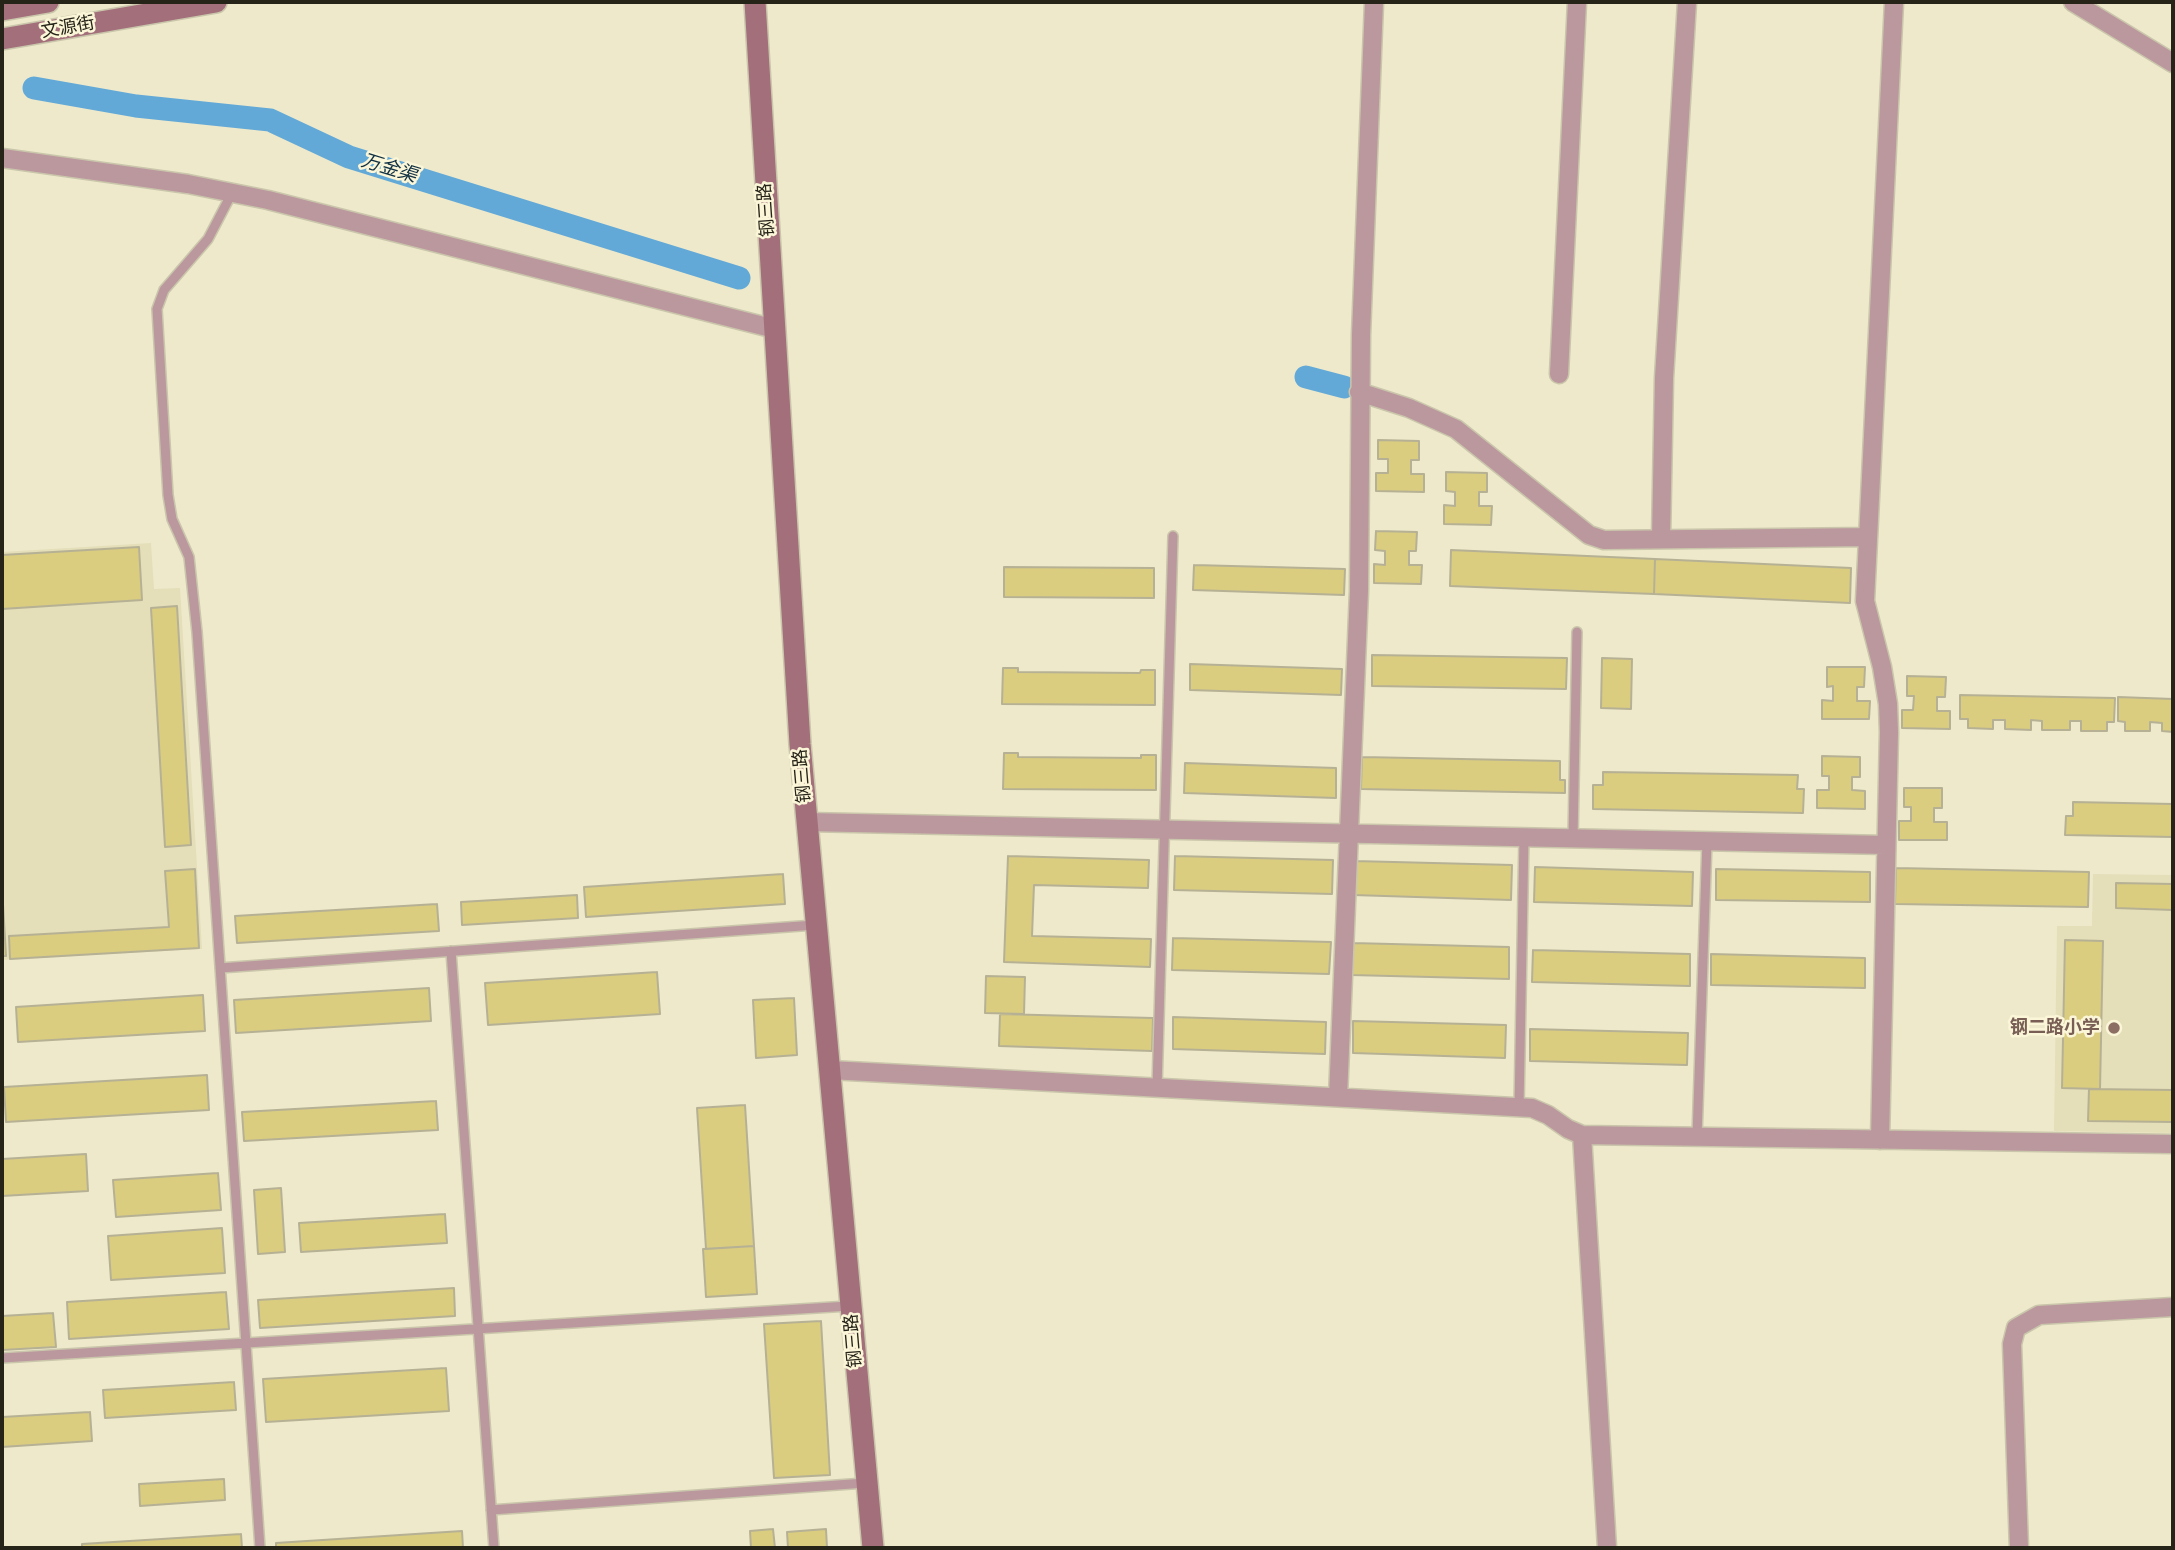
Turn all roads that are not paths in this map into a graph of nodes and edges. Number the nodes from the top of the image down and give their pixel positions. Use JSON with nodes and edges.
{"nodes":[{"id":1,"x":48,"y":2,"type":"edge"},
{"id":2,"x":216,"y":2,"type":"edge"},
{"id":3,"x":754,"y":2,"type":"edge"},
{"id":4,"x":1374,"y":2,"type":"edge"},
{"id":5,"x":1577,"y":2,"type":"edge"},
{"id":6,"x":1687,"y":2,"type":"edge"},
{"id":7,"x":1894,"y":2,"type":"edge"},
{"id":8,"x":2073,"y":2,"type":"edge"},
{"id":9,"x":2,"y":10,"type":"edge"},
{"id":10,"x":2,"y":39,"type":"edge"},
{"id":11,"x":2173,"y":63,"type":"edge"},
{"id":12,"x":2,"y":158,"type":"edge"},
{"id":13,"x":232,"y":193,"type":"junction"},
{"id":14,"x":775,"y":329,"type":"junction"},
{"id":15,"x":1559,"y":374,"type":"dead end"},
{"id":16,"x":1359,"y":392,"type":"junction"},
{"id":17,"x":1173,"y":536,"type":"dead end"},
{"id":18,"x":1867,"y":537,"type":"junction"},
{"id":19,"x":1661,"y":539,"type":"junction"},
{"id":20,"x":1577,"y":632,"type":"dead end"},
{"id":21,"x":807,"y":822,"type":"junction"},
{"id":22,"x":1164,"y":829,"type":"junction"},
{"id":23,"x":1349,"y":833,"type":"junction"},
{"id":24,"x":1524,"y":837,"type":"junction"},
{"id":25,"x":1573,"y":838,"type":"junction"},
{"id":26,"x":1707,"y":841,"type":"junction"},
{"id":27,"x":1886,"y":845,"type":"junction"},
{"id":28,"x":817,"y":925,"type":"junction"},
{"id":29,"x":451,"y":951,"type":"junction"},
{"id":30,"x":220,"y":968,"type":"junction"},
{"id":31,"x":830,"y":1070,"type":"junction"},
{"id":32,"x":1157,"y":1088,"type":"junction"},
{"id":33,"x":1338,"y":1097,"type":"junction"},
{"id":34,"x":1519,"y":1107,"type":"junction"},
{"id":35,"x":1581,"y":1135,"type":"junction"},
{"id":36,"x":1697,"y":1137,"type":"junction"},
{"id":37,"x":1880,"y":1140,"type":"junction"},
{"id":38,"x":2173,"y":1144,"type":"edge"},
{"id":39,"x":851,"y":1306,"type":"junction"},
{"id":40,"x":2173,"y":1307,"type":"edge"},
{"id":41,"x":478,"y":1330,"type":"junction"},
{"id":42,"x":246,"y":1344,"type":"junction"},
{"id":43,"x":2,"y":1358,"type":"edge"},
{"id":44,"x":867,"y":1483,"type":"junction"},
{"id":45,"x":491,"y":1510,"type":"junction"},
{"id":46,"x":260,"y":1548,"type":"edge"},
{"id":47,"x":494,"y":1548,"type":"edge"},
{"id":48,"x":873,"y":1548,"type":"edge"},
{"id":49,"x":1607,"y":1548,"type":"edge"},
{"id":50,"x":2019,"y":1548,"type":"edge"}],
"edges":[{"from":1,"to":9,"type":"street","name":"文源街"},
{"from":2,"to":10,"type":"street","name":"文源街"},
{"from":3,"to":14,"type":"street","name":"钢三路"},
{"from":4,"to":16,"type":"street"},
{"from":5,"to":15,"type":"street"},
{"from":6,"to":19,"type":"street"},
{"from":7,"to":18,"type":"street"},
{"from":8,"to":11,"type":"street"},
{"from":12,"to":13,"type":"street"},
{"from":13,"to":14,"type":"street"},
{"from":13,"to":30,"type":"lane"},
{"from":14,"to":21,"type":"street","name":"钢三路"},
{"from":16,"to":19,"type":"street"},
{"from":16,"to":23,"type":"street"},
{"from":17,"to":22,"type":"lane"},
{"from":18,"to":19,"type":"street"},
{"from":18,"to":27,"type":"street"},
{"from":20,"to":25,"type":"lane"},
{"from":21,"to":22,"type":"street"},
{"from":21,"to":28,"type":"street","name":"钢三路"},
{"from":22,"to":23,"type":"street"},
{"from":22,"to":32,"type":"lane"},
{"from":23,"to":24,"type":"street"},
{"from":23,"to":33,"type":"street"},
{"from":24,"to":25,"type":"street"},
{"from":24,"to":34,"type":"lane"},
{"from":25,"to":26,"type":"street"},
{"from":26,"to":27,"type":"street"},
{"from":26,"to":36,"type":"lane"},
{"from":27,"to":37,"type":"street"},
{"from":28,"to":29,"type":"lane"},
{"from":28,"to":31,"type":"street","name":"钢三路"},
{"from":29,"to":30,"type":"lane"},
{"from":29,"to":41,"type":"lane"},
{"from":30,"to":42,"type":"lane"},
{"from":31,"to":32,"type":"street"},
{"from":31,"to":39,"type":"street","name":"钢三路"},
{"from":32,"to":33,"type":"street"},
{"from":33,"to":34,"type":"street"},
{"from":34,"to":35,"type":"street"},
{"from":35,"to":36,"type":"street"},
{"from":35,"to":49,"type":"street"},
{"from":36,"to":37,"type":"street"},
{"from":37,"to":38,"type":"street"},
{"from":39,"to":41,"type":"lane"},
{"from":39,"to":44,"type":"street","name":"钢三路"},
{"from":40,"to":50,"type":"street"},
{"from":41,"to":42,"type":"lane"},
{"from":41,"to":45,"type":"lane"},
{"from":42,"to":43,"type":"lane"},
{"from":42,"to":46,"type":"lane"},
{"from":44,"to":45,"type":"lane"},
{"from":44,"to":48,"type":"street","name":"钢三路"},
{"from":45,"to":47,"type":"lane"}]}
